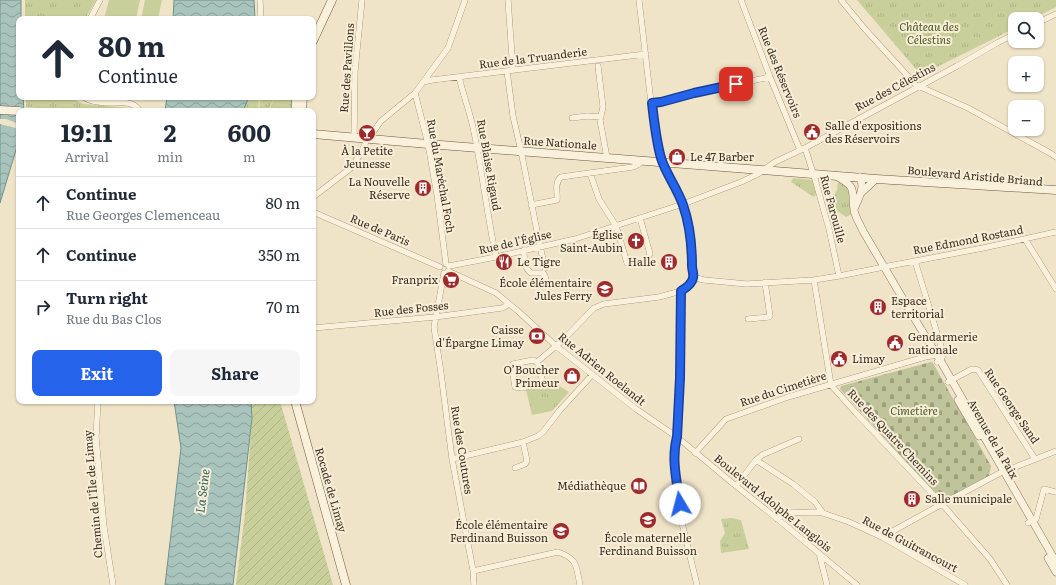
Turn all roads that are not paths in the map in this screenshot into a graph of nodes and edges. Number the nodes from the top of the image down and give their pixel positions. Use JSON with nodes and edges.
{"nodes":[{"id":1,"x":100,"y":0,"type":"edge"},
{"id":2,"x":260,"y":0,"type":"edge"},
{"id":3,"x":332,"y":0,"type":"edge"},
{"id":4,"x":362,"y":0,"type":"edge"},
{"id":5,"x":465,"y":0,"type":"edge"},
{"id":6,"x":508,"y":0,"type":"edge"},
{"id":7,"x":639,"y":0,"type":"edge"},
{"id":8,"x":741,"y":0,"type":"edge"},
{"id":9,"x":841,"y":0,"type":"edge"},
{"id":10,"x":1056,"y":14,"type":"edge"},
{"id":11,"x":92,"y":16,"type":"edge"},
{"id":12,"x":260,"y":16,"type":"edge"},
{"id":13,"x":1044,"y":20,"type":"edge"},
{"id":14,"x":316,"y":34,"type":"edge"},
{"id":15,"x":1008,"y":37,"type":"edge"},
{"id":16,"x":646,"y":54,"type":"junction"},
{"id":17,"x":597,"y":63,"type":"junction"},
{"id":18,"x":513,"y":70,"type":"junction"},
{"id":19,"x":507,"y":71,"type":"junction"},
{"id":20,"x":458,"y":77,"type":"junction"},
{"id":21,"x":770,"y":77,"type":"junction"},
{"id":22,"x":423,"y":82,"type":"junction"},
{"id":23,"x":919,"y":86,"type":"junction"},
{"id":24,"x":415,"y":93,"type":"junction"},
{"id":25,"x":88,"y":100,"type":"edge"},
{"id":26,"x":652,"y":103,"type":"junction"},
{"id":27,"x":138,"y":108,"type":"edge"},
{"id":28,"x":0,"y":110,"type":"edge"},
{"id":29,"x":16,"y":111,"type":"edge"},
{"id":30,"x":601,"y":117,"type":"junction"},
{"id":31,"x":572,"y":118,"type":"dead end"},
{"id":32,"x":316,"y":128,"type":"edge"},
{"id":33,"x":316,"y":134,"type":"edge"},
{"id":34,"x":354,"y":137,"type":"junction"},
{"id":35,"x":369,"y":138,"type":"junction"},
{"id":36,"x":428,"y":144,"type":"junction"},
{"id":37,"x":477,"y":148,"type":"junction"},
{"id":38,"x":803,"y":149,"type":"junction"},
{"id":39,"x":521,"y":151,"type":"junction"},
{"id":40,"x":1056,"y":157,"type":"edge"},
{"id":41,"x":607,"y":158,"type":"junction"},
{"id":42,"x":642,"y":160,"type":"junction"},
{"id":43,"x":662,"y":162,"type":"junction"},
{"id":44,"x":764,"y":170,"type":"junction"},
{"id":45,"x":590,"y":173,"type":"junction"},
{"id":46,"x":813,"y":174,"type":"junction"},
{"id":47,"x":834,"y":175,"type":"junction"},
{"id":48,"x":860,"y":177,"type":"junction"},
{"id":49,"x":876,"y":179,"type":"junction"},
{"id":50,"x":893,"y":180,"type":"junction"},
{"id":51,"x":1056,"y":190,"type":"edge"},
{"id":52,"x":853,"y":191,"type":"junction"},
{"id":53,"x":861,"y":193,"type":"junction"},
{"id":54,"x":1056,"y":194,"type":"edge"},
{"id":55,"x":316,"y":195,"type":"edge"},
{"id":56,"x":683,"y":204,"type":"junction"},
{"id":57,"x":531,"y":205,"type":"junction"},
{"id":58,"x":854,"y":208,"type":"junction"},
{"id":59,"x":316,"y":213,"type":"edge"},
{"id":60,"x":640,"y":218,"type":"junction"},
{"id":61,"x":616,"y":226,"type":"junction"},
{"id":62,"x":1056,"y":232,"type":"edge"},
{"id":63,"x":1025,"y":239,"type":"junction"},
{"id":64,"x":540,"y":246,"type":"junction"},
{"id":65,"x":524,"y":250,"type":"junction"},
{"id":66,"x":496,"y":258,"type":"junction"},
{"id":67,"x":915,"y":261,"type":"junction"},
{"id":68,"x":440,"y":267,"type":"joint"},
{"id":69,"x":885,"y":267,"type":"junction"},
{"id":70,"x":545,"y":268,"type":"dead end"},
{"id":71,"x":447,"y":269,"type":"junction"},
{"id":72,"x":839,"y":276,"type":"junction"},
{"id":73,"x":693,"y":277,"type":"junction"},
{"id":74,"x":814,"y":280,"type":"junction"},
{"id":75,"x":765,"y":282,"type":"junction"},
{"id":76,"x":550,"y":284,"type":"dead end"},
{"id":77,"x":1056,"y":289,"type":"edge"},
{"id":78,"x":681,"y":291,"type":"junction"},
{"id":79,"x":508,"y":303,"type":"junction"},
{"id":80,"x":435,"y":317,"type":"junction"},
{"id":81,"x":748,"y":319,"type":"dead end"},
{"id":82,"x":316,"y":328,"type":"edge"},
{"id":83,"x":556,"y":346,"type":"junction"},
{"id":84,"x":937,"y":358,"type":"junction"},
{"id":85,"x":537,"y":362,"type":"junction"},
{"id":86,"x":592,"y":375,"type":"junction"},
{"id":87,"x":950,"y":381,"type":"junction"},
{"id":88,"x":831,"y":385,"type":"junction"},
{"id":89,"x":98,"y":404,"type":"edge"},
{"id":90,"x":296,"y":404,"type":"edge"},
{"id":91,"x":677,"y":437,"type":"junction"},
{"id":92,"x":799,"y":438,"type":"dead end"},
{"id":93,"x":523,"y":442,"type":"junction"},
{"id":94,"x":1056,"y":451,"type":"edge"},
{"id":95,"x":695,"y":452,"type":"junction"},
{"id":96,"x":452,"y":459,"type":"junction"},
{"id":97,"x":1036,"y":459,"type":"junction"},
{"id":98,"x":756,"y":460,"type":"junction"},
{"id":99,"x":515,"y":468,"type":"dead end"},
{"id":100,"x":1002,"y":472,"type":"junction"},
{"id":101,"x":736,"y":486,"type":"junction"},
{"id":102,"x":1056,"y":492,"type":"edge"},
{"id":103,"x":942,"y":504,"type":"junction"},
{"id":104,"x":823,"y":513,"type":"junction"},
{"id":105,"x":778,"y":519,"type":"junction"},
{"id":106,"x":1030,"y":522,"type":"junction"},
{"id":107,"x":882,"y":537,"type":"junction"},
{"id":108,"x":818,"y":553,"type":"junction"},
{"id":109,"x":1055,"y":567,"type":"edge"},
{"id":110,"x":473,"y":571,"type":"junction"},
{"id":111,"x":114,"y":585,"type":"edge"},
{"id":112,"x":346,"y":585,"type":"edge"},
{"id":113,"x":474,"y":585,"type":"edge"},
{"id":114,"x":580,"y":585,"type":"edge"},
{"id":115,"x":697,"y":585,"type":"edge"},
{"id":116,"x":827,"y":585,"type":"edge"},
{"id":117,"x":857,"y":585,"type":"edge"},
{"id":118,"x":965,"y":585,"type":"edge"},
{"id":119,"x":1007,"y":585,"type":"edge"}],
"edges":[{"from":1,"to":11,"type":"street"},
{"from":2,"to":12,"type":"street"},
{"from":3,"to":14,"type":"main road"},
{"from":4,"to":34,"type":"street","name":"Rue des Pavillons"},
{"from":5,"to":22,"type":"street"},
{"from":6,"to":18,"type":"street"},
{"from":7,"to":16,"type":"street"},
{"from":8,"to":21,"type":"street","name":"Rue des Réservoirs"},
{"from":9,"to":23,"type":"street"},
{"from":10,"to":13,"type":"street"},
{"from":15,"to":23,"type":"street","name":"Rue des Célestins"},
{"from":16,"to":17,"type":"street","name":"Rue de la Truanderie"},
{"from":16,"to":26,"type":"street"},
{"from":17,"to":18,"type":"street","name":"Rue de la Truanderie"},
{"from":17,"to":30,"type":"street"},
{"from":18,"to":19,"type":"street","name":"Rue de la Truanderie"},
{"from":19,"to":20,"type":"street","name":"Rue de la Truanderie"},
{"from":19,"to":39,"type":"street"},
{"from":20,"to":22,"type":"street","name":"Rue de la Truanderie"},
{"from":20,"to":37,"type":"street","name":"Rue Blaise Rigaud"},
{"from":21,"to":26,"type":"street"},
{"from":21,"to":38,"type":"street","name":"Rue des Réservoirs"},
{"from":22,"to":24,"type":"street"},
{"from":23,"to":38,"type":"street","name":"Rue des Célestins"},
{"from":23,"to":40,"type":"street"},
{"from":24,"to":35,"type":"street"},
{"from":24,"to":36,"type":"street","name":"Rue du Maréchal Foch"},
{"from":25,"to":27,"type":"street"},
{"from":26,"to":43,"type":"street"},
{"from":28,"to":29,"type":"main road"},
{"from":30,"to":31,"type":"street"},
{"from":30,"to":41,"type":"street"},
{"from":32,"to":34,"type":"main road","name":"Rue Nationale"},
{"from":33,"to":34,"type":"main road","name":"Rue Nationale"},
{"from":34,"to":35,"type":"main road","name":"Rue Nationale"},
{"from":35,"to":36,"type":"main road","name":"Rue Nationale"},
{"from":35,"to":55,"type":"street"},
{"from":36,"to":37,"type":"main road","name":"Rue Nationale"},
{"from":36,"to":71,"type":"street","name":"Rue du Maréchal Foch"},
{"from":37,"to":39,"type":"main road","name":"Rue Nationale"},
{"from":37,"to":66,"type":"street","name":"Rue Blaise Rigaud"},
{"from":38,"to":44,"type":"street","name":"Rue des Célestins"},
{"from":38,"to":46,"type":"street","name":"Rue Farouille"},
{"from":39,"to":41,"type":"main road","name":"Rue Nationale"},
{"from":39,"to":57,"type":"street"},
{"from":41,"to":42,"type":"main road","name":"Rue Nationale"},
{"from":42,"to":43,"type":"main road","name":"Rue Nationale"},
{"from":42,"to":45,"type":"street"},
{"from":43,"to":44,"type":"main road","name":"Rue Nationale"},
{"from":43,"to":56,"type":"street"},
{"from":44,"to":46,"type":"main road","name":"Boulevard Aristide Briand"},
{"from":44,"to":56,"type":"street","name":"Rue de l'Église"},
{"from":45,"to":57,"type":"street"},
{"from":45,"to":61,"type":"street"},
{"from":46,"to":47,"type":"main road","name":"Boulevard Aristide Briand"},
{"from":46,"to":72,"type":"street","name":"Rue Farouille"},
{"from":47,"to":48,"type":"main road","name":"Boulevard Aristide Briand"},
{"from":47,"to":52,"type":"street"},
{"from":48,"to":49,"type":"main road","name":"Boulevard Aristide Briand"},
{"from":48,"to":52,"type":"street","name":"Avenue de la Paix"},
{"from":48,"to":53,"type":"street"},
{"from":49,"to":50,"type":"main road","name":"Boulevard Aristide Briand"},
{"from":49,"to":53,"type":"street"},
{"from":50,"to":51,"type":"main road","name":"Boulevard Aristide Briand"},
{"from":50,"to":54,"type":"main road","name":"Boulevard Aristide Briand"},
{"from":52,"to":58,"type":"street","name":"Avenue de la Paix"},
{"from":53,"to":58,"type":"street"},
{"from":56,"to":60,"type":"street","name":"Rue de l'Église"},
{"from":56,"to":73,"type":"street"},
{"from":57,"to":64,"type":"street"},
{"from":58,"to":69,"type":"street","name":"Avenue de la Paix"},
{"from":59,"to":68,"type":"street","name":"Rue de Paris"},
{"from":60,"to":61,"type":"street","name":"Rue de l'Église"},
{"from":60,"to":61,"type":"street"},
{"from":61,"to":64,"type":"street","name":"Rue de l'Église"},
{"from":62,"to":63,"type":"street","name":"Rue Edmond Rostand"},
{"from":63,"to":67,"type":"street","name":"Rue Edmond Rostand"},
{"from":63,"to":77,"type":"street"},
{"from":64,"to":65,"type":"street","name":"Rue de l'Église"},
{"from":64,"to":70,"type":"street"},
{"from":65,"to":66,"type":"street","name":"Rue de l'Église"},
{"from":65,"to":76,"type":"street"},
{"from":66,"to":71,"type":"street","name":"Rue de l'Église"},
{"from":67,"to":69,"type":"street","name":"Rue Edmond Rostand"},
{"from":67,"to":84,"type":"street"},
{"from":68,"to":71,"type":"street","name":"Rue de l'Église"},
{"from":69,"to":72,"type":"street","name":"Rue Edmond Rostand"},
{"from":69,"to":84,"type":"street","name":"Avenue de la Paix"},
{"from":71,"to":79,"type":"street"},
{"from":71,"to":80,"type":"street","name":"Rue du Maréchal Foch"},
{"from":72,"to":74,"type":"street","name":"Rue Edmond Rostand"},
{"from":73,"to":75,"type":"street","name":"Rue Edmond Rostand"},
{"from":73,"to":78,"type":"street"},
{"from":74,"to":75,"type":"street","name":"Rue Edmond Rostand"},
{"from":74,"to":88,"type":"street"},
{"from":75,"to":81,"type":"street"},
{"from":78,"to":83,"type":"street"},
{"from":78,"to":91,"type":"street"},
{"from":79,"to":80,"type":"street","name":"Rue des Fosses"},
{"from":79,"to":83,"type":"street","name":"Rue Adrien Roelandt"},
{"from":80,"to":82,"type":"street","name":"Rue des Fosses"},
{"from":80,"to":96,"type":"street","name":"Rue des Coutures"},
{"from":83,"to":85,"type":"street"},
{"from":83,"to":86,"type":"street","name":"Rue Adrien Roelandt"},
{"from":84,"to":87,"type":"street","name":"Avenue de la Paix"},
{"from":84,"to":88,"type":"street","name":"Rue du Cimetière"},
{"from":85,"to":85,"type":"street"},
{"from":86,"to":91,"type":"street","name":"Rue Adrien Roelandt"},
{"from":86,"to":93,"type":"street"},
{"from":87,"to":97,"type":"street","name":"Rue George Sand"},
{"from":87,"to":100,"type":"street","name":"Avenue de la Paix"},
{"from":88,"to":95,"type":"street","name":"Rue du Cimetière"},
{"from":88,"to":103,"type":"street","name":"Rue des Quatre Chemins"},
{"from":89,"to":111,"type":"street","name":"Chemin de l'Île de Limay"},
{"from":90,"to":112,"type":"main road","name":"Rocade de Limay"},
{"from":91,"to":95,"type":"street","name":"Boulevard Adolphe Langlois"},
{"from":91,"to":115,"type":"street"},
{"from":92,"to":98,"type":"street"},
{"from":93,"to":96,"type":"street"},
{"from":93,"to":99,"type":"street"},
{"from":94,"to":97,"type":"street"},
{"from":95,"to":101,"type":"street","name":"Boulevard Adolphe Langlois"},
{"from":96,"to":110,"type":"street","name":"Rue des Coutures"},
{"from":97,"to":100,"type":"street"},
{"from":98,"to":101,"type":"street"},
{"from":98,"to":104,"type":"street"},
{"from":100,"to":103,"type":"street"},
{"from":100,"to":106,"type":"street","name":"Avenue de la Paix"},
{"from":101,"to":105,"type":"street","name":"Boulevard Adolphe Langlois"},
{"from":102,"to":106,"type":"street"},
{"from":103,"to":107,"type":"street"},
{"from":103,"to":119,"type":"street","name":"Rue des Quatre Chemins"},
{"from":104,"to":105,"type":"street","name":"Rue de Guitrancourt"},
{"from":104,"to":107,"type":"street","name":"Rue de Guitrancourt"},
{"from":105,"to":108,"type":"street","name":"Boulevard Adolphe Langlois"},
{"from":106,"to":109,"type":"street","name":"Avenue de la Paix"},
{"from":107,"to":118,"type":"street","name":"Rue de Guitrancourt"},
{"from":108,"to":116,"type":"street"},
{"from":108,"to":117,"type":"street","name":"Boulevard Adolphe Langlois"},
{"from":110,"to":113,"type":"street","name":"Rue des Coutures"},
{"from":110,"to":114,"type":"street"}]}
